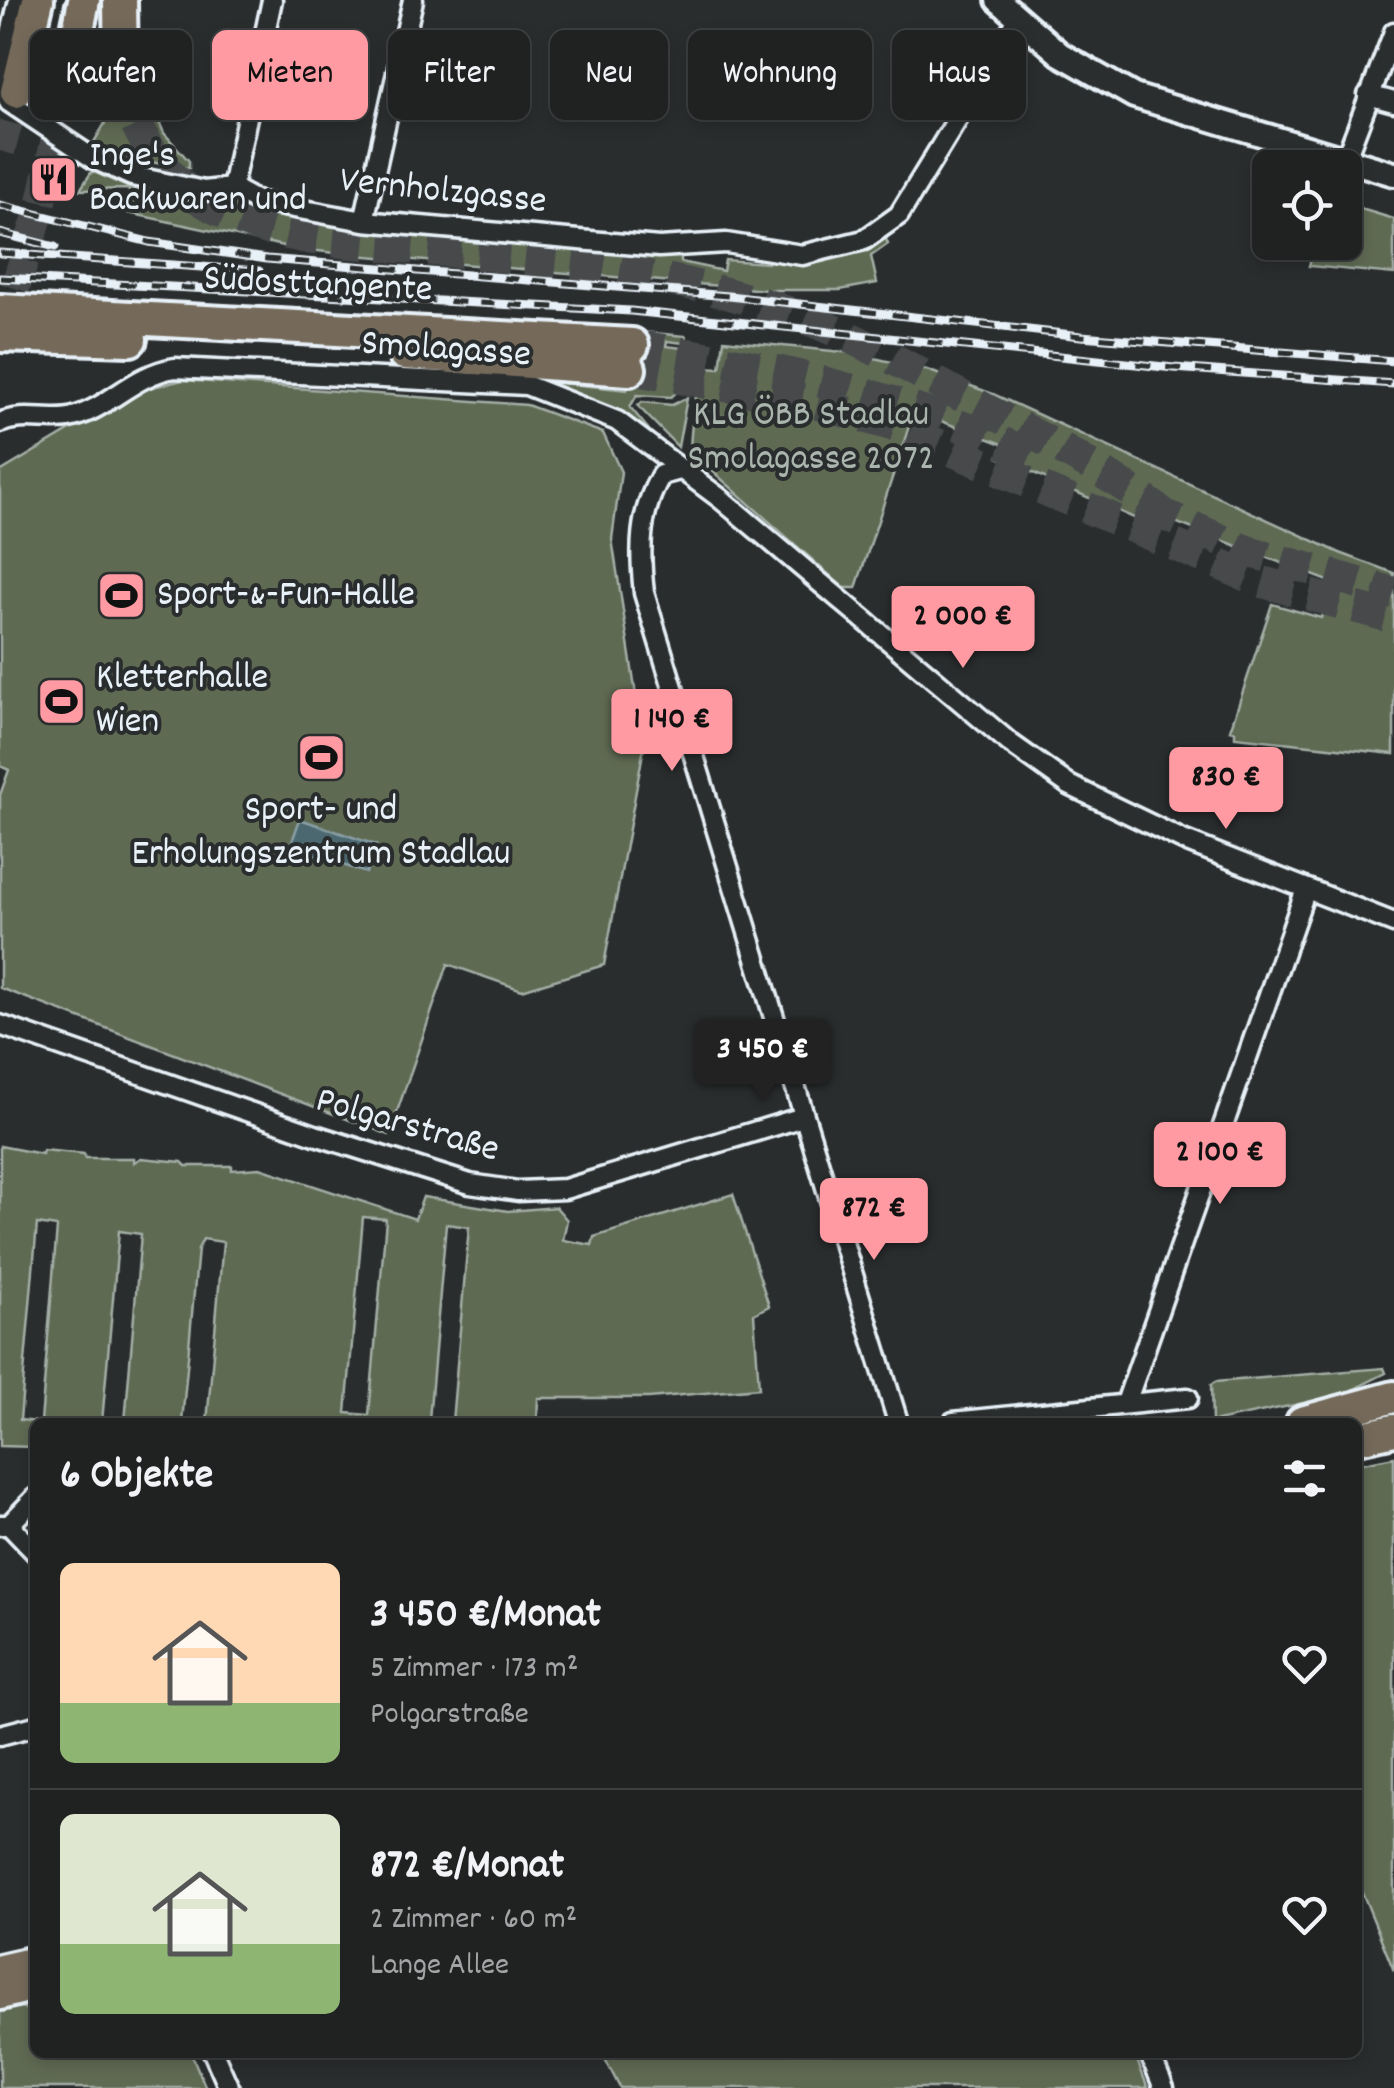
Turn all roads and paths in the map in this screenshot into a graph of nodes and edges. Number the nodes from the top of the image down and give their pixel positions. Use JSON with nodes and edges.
{"nodes":[{"id":1,"x":20,"y":0,"type":"edge"},
{"id":2,"x":38,"y":0,"type":"edge"},
{"id":3,"x":84,"y":0,"type":"edge"},
{"id":4,"x":120,"y":0,"type":"edge"},
{"id":5,"x":272,"y":0,"type":"edge"},
{"id":6,"x":413,"y":0,"type":"edge"},
{"id":7,"x":998,"y":0,"type":"edge"},
{"id":8,"x":1026,"y":9,"type":"edge"},
{"id":9,"x":78,"y":30,"type":"edge"},
{"id":10,"x":120,"y":30,"type":"edge"},
{"id":11,"x":1394,"y":32,"type":"edge"},
{"id":12,"x":8,"y":85,"type":"edge"},
{"id":13,"x":1368,"y":96,"type":"junction"},
{"id":14,"x":1394,"y":102,"type":"edge"},
{"id":15,"x":1299,"y":150,"type":"edge"},
{"id":16,"x":1336,"y":150,"type":"edge"},
{"id":17,"x":1362,"y":167,"type":"edge"},
{"id":18,"x":1394,"y":174,"type":"edge"},
{"id":19,"x":232,"y":188,"type":"junction"},
{"id":20,"x":364,"y":221,"type":"junction"},
{"id":21,"x":0,"y":312,"type":"edge"},
{"id":22,"x":0,"y":335,"type":"edge"},
{"id":23,"x":1,"y":422,"type":"edge"},
{"id":24,"x":680,"y":470,"type":"junction"},
{"id":25,"x":1306,"y":889,"type":"junction"},
{"id":26,"x":1394,"y":923,"type":"edge"},
{"id":27,"x":0,"y":1025,"type":"edge"},
{"id":28,"x":804,"y":1117,"type":"junction"},
{"id":29,"x":1188,"y":1398,"type":"dead end"},
{"id":30,"x":1394,"y":1398,"type":"edge"},
{"id":31,"x":1126,"y":1403,"type":"junction"},
{"id":32,"x":897,"y":1418,"type":"edge"},
{"id":33,"x":989,"y":1418,"type":"edge"},
{"id":34,"x":1317,"y":1418,"type":"edge"},
{"id":35,"x":1394,"y":1430,"type":"edge"},
{"id":36,"x":1362,"y":1437,"type":"edge"},
{"id":37,"x":30,"y":1503,"type":"edge"},
{"id":38,"x":5,"y":1526,"type":"edge"},
{"id":39,"x":30,"y":1548,"type":"edge"},
{"id":40,"x":30,"y":1727,"type":"edge"},
{"id":41,"x":0,"y":1736,"type":"edge"},
{"id":42,"x":30,"y":1963,"type":"edge"},
{"id":43,"x":0,"y":1970,"type":"edge"},
{"id":44,"x":30,"y":1986,"type":"edge"},
{"id":45,"x":0,"y":1994,"type":"edge"},
{"id":46,"x":216,"y":2058,"type":"edge"},
{"id":47,"x":1152,"y":2058,"type":"edge"},
{"id":48,"x":229,"y":2088,"type":"edge"},
{"id":49,"x":1164,"y":2088,"type":"edge"}],
"edges":[{"from":1,"to":12,"type":"street"},
{"from":2,"to":12,"type":"main road"},
{"from":3,"to":9,"type":"main road"},
{"from":4,"to":10,"type":"highway"},
{"from":5,"to":19,"type":"street"},
{"from":6,"to":20,"type":"street"},
{"from":7,"to":8,"type":"street"},
{"from":8,"to":15,"type":"street"},
{"from":8,"to":20,"type":"street","name":"Vernholzgasse"},
{"from":11,"to":13,"type":"street"},
{"from":12,"to":19,"type":"street","name":"Vernholzgasse"},
{"from":13,"to":14,"type":"street"},
{"from":13,"to":16,"type":"street"},
{"from":17,"to":18,"type":"street"},
{"from":19,"to":20,"type":"street","name":"Vernholzgasse"},
{"from":21,"to":22,"type":"highway","name":"Südosttangente"},
{"from":23,"to":24,"type":"street","name":"Smolagasse"},
{"from":24,"to":25,"type":"street","name":"Smolagasse"},
{"from":24,"to":28,"type":"street"},
{"from":25,"to":26,"type":"street","name":"Smolagasse"},
{"from":25,"to":31,"type":"street"},
{"from":27,"to":28,"type":"street","name":"Polgarstraße"},
{"from":28,"to":32,"type":"street"},
{"from":29,"to":31,"type":"street"},
{"from":30,"to":34,"type":"main road"},
{"from":31,"to":33,"type":"street"},
{"from":35,"to":36,"type":"main road"},
{"from":37,"to":38,"type":"street"},
{"from":38,"to":39,"type":"street"},
{"from":40,"to":41,"type":"street"},
{"from":42,"to":43,"type":"main road"},
{"from":44,"to":45,"type":"main road"},
{"from":46,"to":48,"type":"street"},
{"from":47,"to":49,"type":"street"}]}
